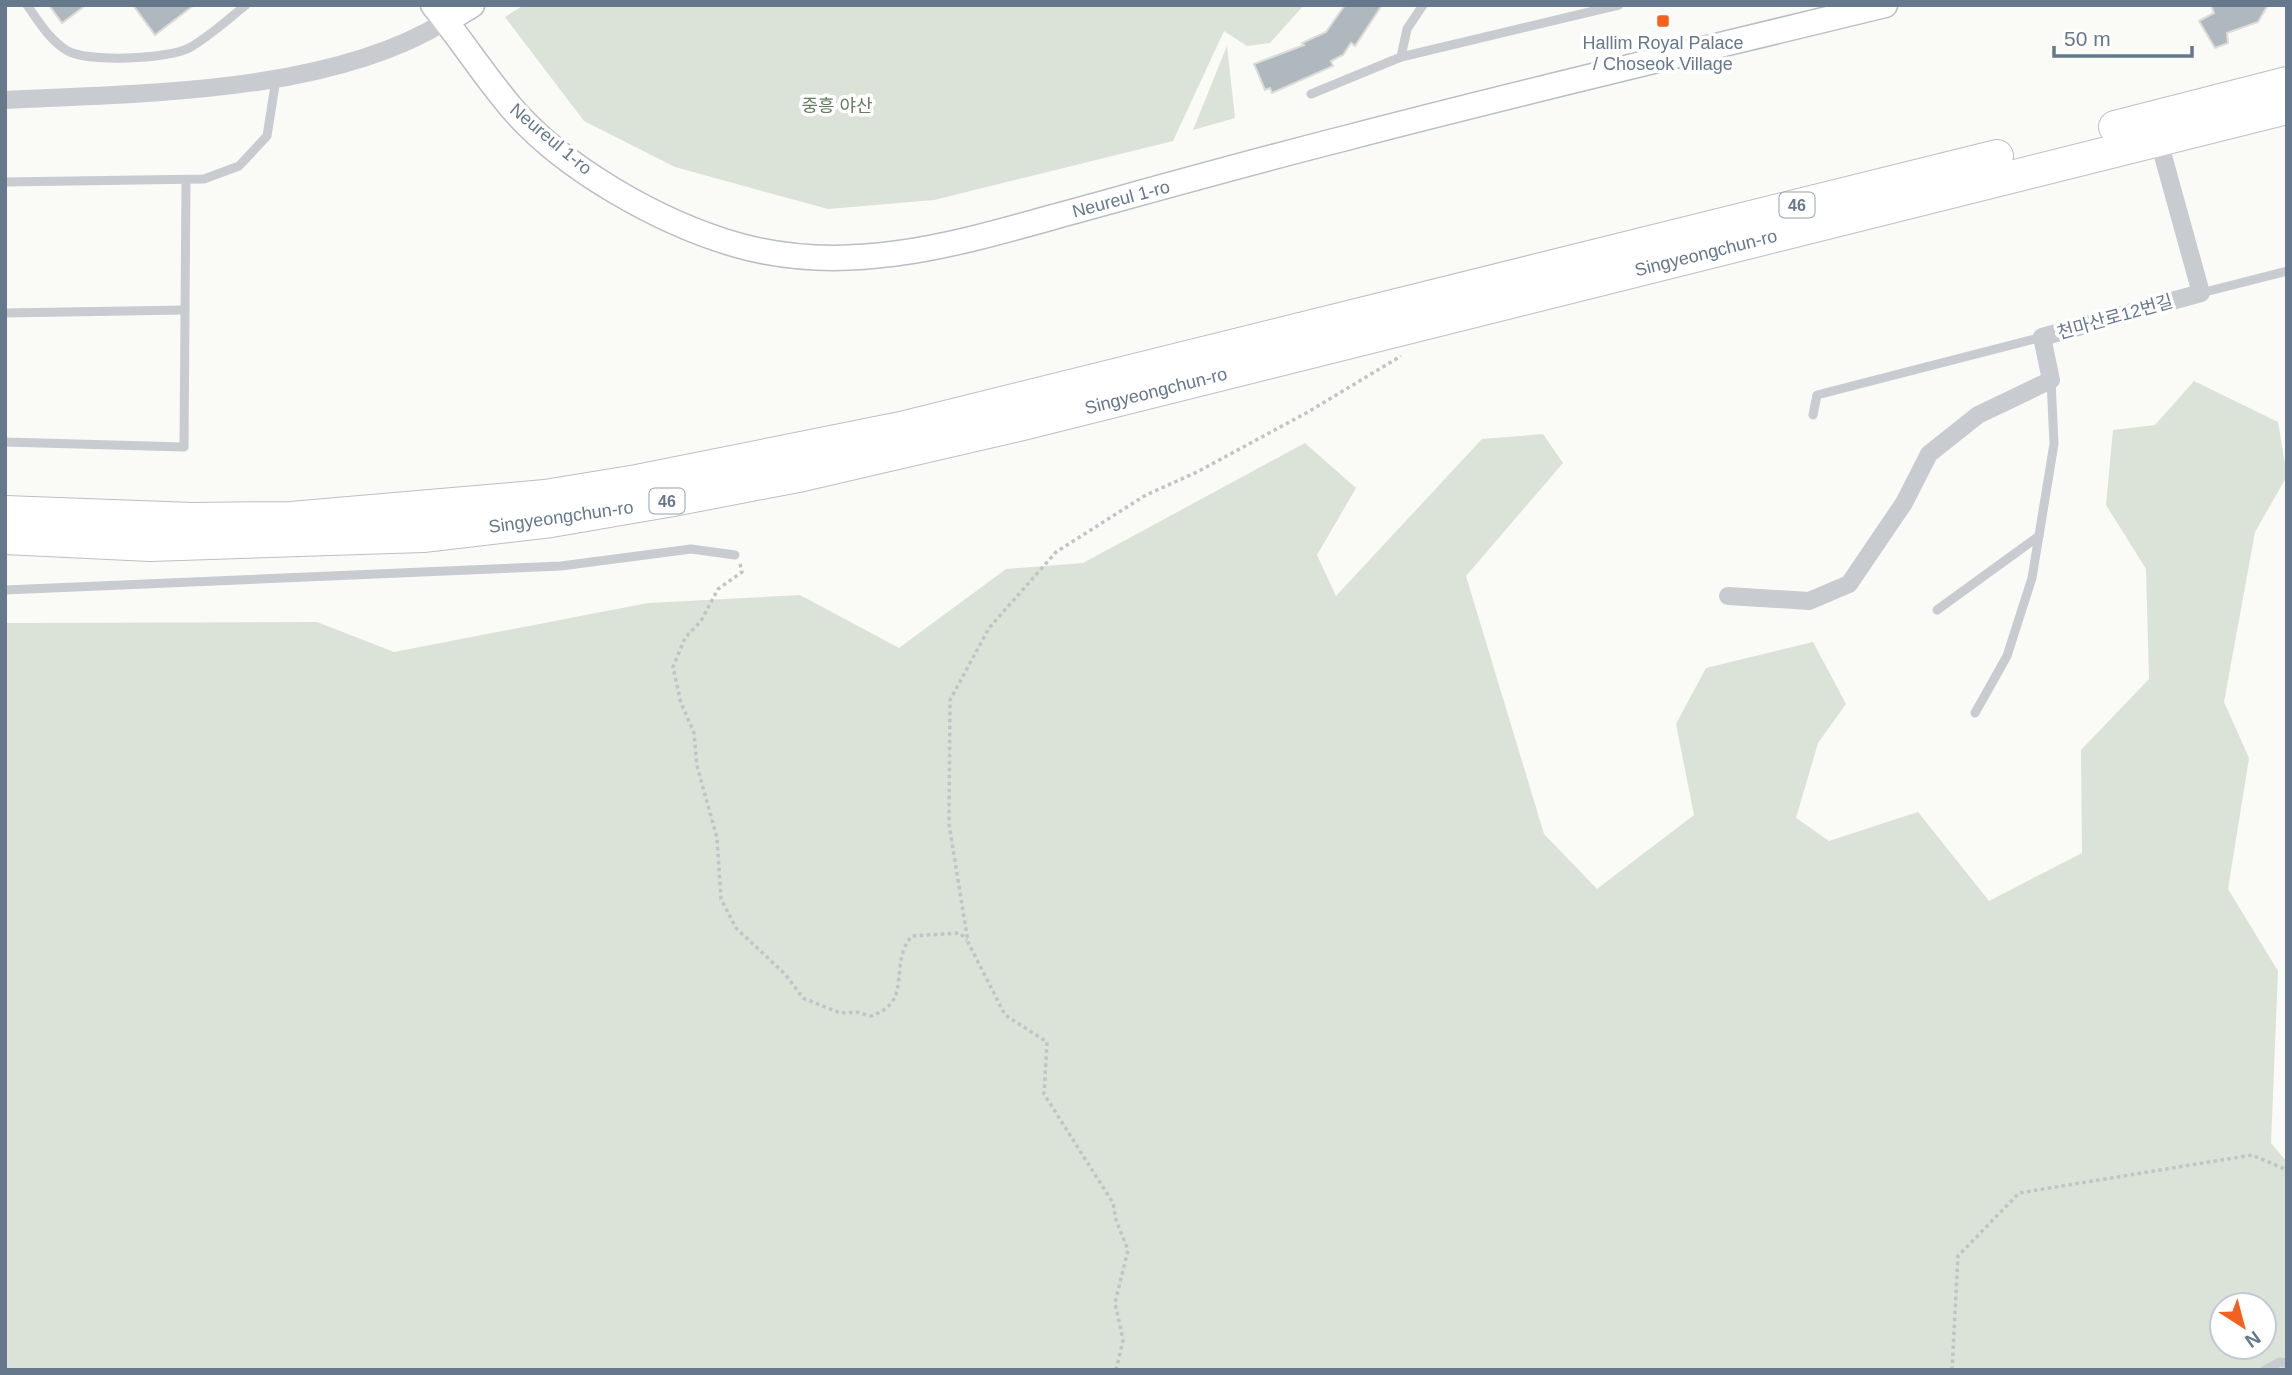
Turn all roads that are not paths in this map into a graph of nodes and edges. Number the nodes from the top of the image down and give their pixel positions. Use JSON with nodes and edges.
{"nodes":[{"id":1,"x":27,"y":5,"type":"edge"},
{"id":2,"x":246,"y":5,"type":"edge"},
{"id":3,"x":472,"y":5,"type":"edge"},
{"id":4,"x":1423,"y":5,"type":"edge"},
{"id":5,"x":1619,"y":5,"type":"edge"},
{"id":6,"x":1885,"y":5,"type":"edge"},
{"id":7,"x":440,"y":13,"type":"edge"},
{"id":8,"x":1401,"y":57,"type":"junction"},
{"id":9,"x":276,"y":79,"type":"junction"},
{"id":10,"x":2287,"y":83,"type":"edge"},
{"id":11,"x":1311,"y":94,"type":"dead end"},
{"id":12,"x":5,"y":100,"type":"edge"},
{"id":13,"x":2287,"y":109,"type":"edge"},
{"id":14,"x":2160,"y":145,"type":"junction"},
{"id":15,"x":2129,"y":153,"type":"dead end"},
{"id":16,"x":186,"y":181,"type":"junction"},
{"id":17,"x":5,"y":182,"type":"edge"},
{"id":18,"x":2287,"y":271,"type":"edge"},
{"id":19,"x":2201,"y":293,"type":"junction"},
{"id":20,"x":185,"y":310,"type":"junction"},
{"id":21,"x":5,"y":313,"type":"edge"},
{"id":22,"x":2042,"y":337,"type":"junction"},
{"id":23,"x":1311,"y":340,"type":"junction"},
{"id":24,"x":2051,"y":380,"type":"junction"},
{"id":25,"x":1812,"y":415,"type":"dead end"},
{"id":26,"x":5,"y":443,"type":"edge"},
{"id":27,"x":5,"y":512,"type":"edge"},
{"id":28,"x":2039,"y":536,"type":"junction"},
{"id":29,"x":5,"y":538,"type":"edge"},
{"id":30,"x":735,"y":555,"type":"road end"},
{"id":31,"x":5,"y":590,"type":"edge"},
{"id":32,"x":1728,"y":596,"type":"dead end"},
{"id":33,"x":1937,"y":610,"type":"dead end"},
{"id":34,"x":1975,"y":713,"type":"dead end"},
{"id":35,"x":2287,"y":1363,"type":"edge"},
{"id":36,"x":2265,"y":1370,"type":"edge"}],
"edges":[{"from":1,"to":2,"type":"lane"},
{"from":3,"to":7,"type":"street"},
{"from":4,"to":8,"type":"lane"},
{"from":5,"to":8,"type":"lane"},
{"from":6,"to":7,"type":"street","name":"Neureul 1-ro"},
{"from":7,"to":9,"type":"street"},
{"from":8,"to":11,"type":"lane"},
{"from":9,"to":12,"type":"street"},
{"from":9,"to":16,"type":"lane"},
{"from":10,"to":23,"type":"highway","name":"Singyeongchun-ro","number":"46"},
{"from":13,"to":14,"type":"street"},
{"from":13,"to":23,"type":"highway","name":"Singyeongchun-ro","number":"46"},
{"from":14,"to":15,"type":"lane"},
{"from":14,"to":19,"type":"street"},
{"from":16,"to":17,"type":"lane"},
{"from":16,"to":20,"type":"lane"},
{"from":18,"to":19,"type":"lane"},
{"from":19,"to":22,"type":"street","name":"천마산로12번길"},
{"from":20,"to":21,"type":"lane"},
{"from":20,"to":26,"type":"lane"},
{"from":22,"to":24,"type":"street","name":"천마산로12번길"},
{"from":22,"to":25,"type":"lane"},
{"from":23,"to":27,"type":"highway","name":"Singyeongchun-ro","number":"46"},
{"from":23,"to":29,"type":"highway","name":"Singyeongchun-ro","number":"46"},
{"from":24,"to":28,"type":"lane"},
{"from":24,"to":32,"type":"street"},
{"from":28,"to":33,"type":"lane"},
{"from":28,"to":34,"type":"lane"},
{"from":30,"to":31,"type":"lane"},
{"from":35,"to":36,"type":"lane"}]}
